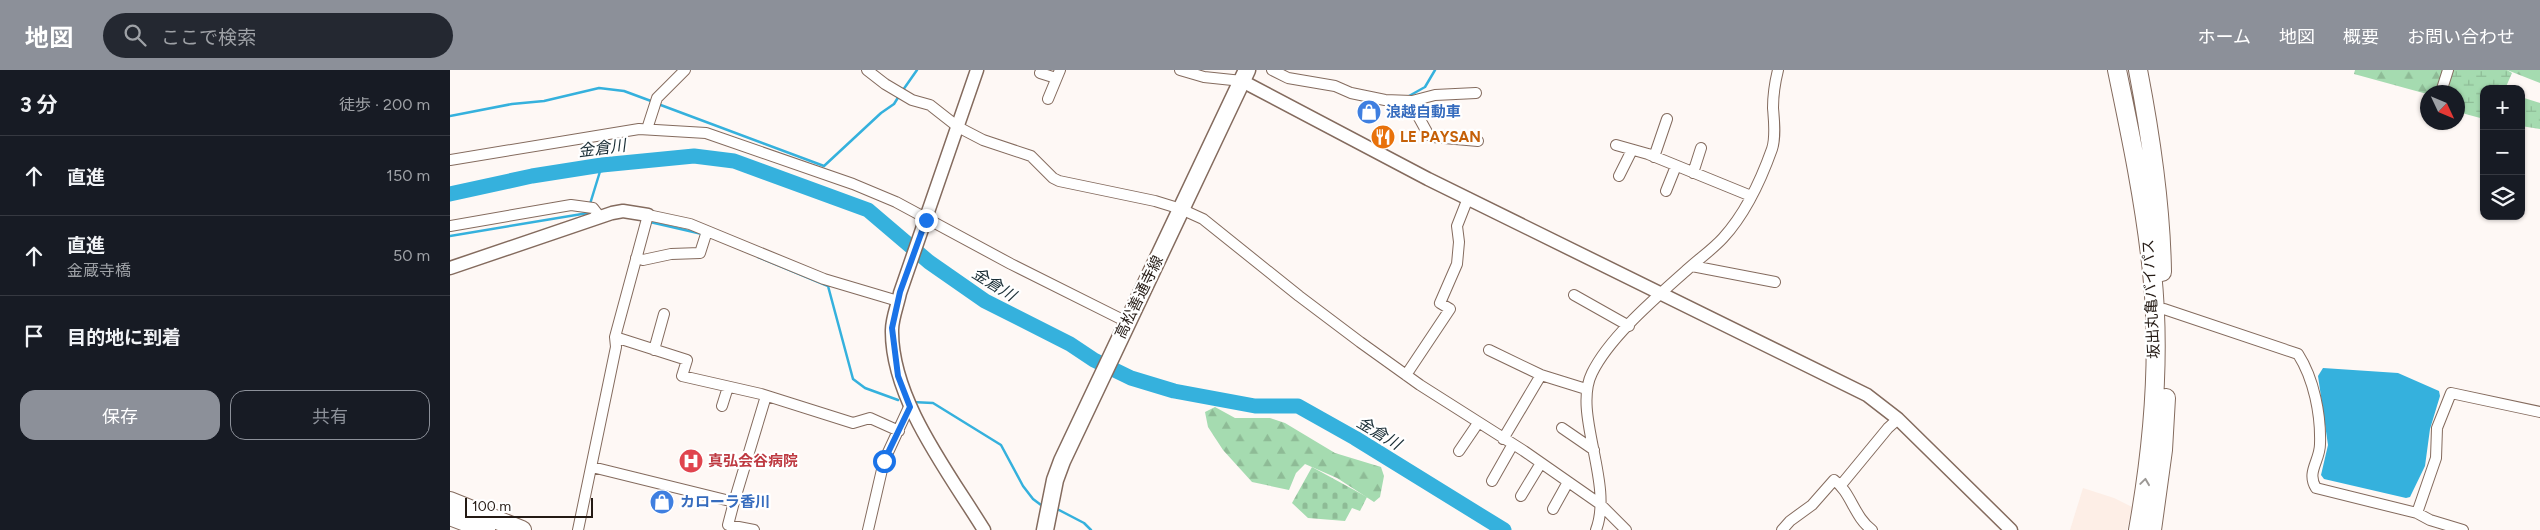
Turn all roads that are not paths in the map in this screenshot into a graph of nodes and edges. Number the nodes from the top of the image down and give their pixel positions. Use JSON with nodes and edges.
{"nodes":[{"id":1,"x":685,"y":70,"type":"edge"},
{"id":2,"x":868,"y":70,"type":"edge"},
{"id":3,"x":978,"y":70,"type":"edge"},
{"id":4,"x":1180,"y":70,"type":"edge"},
{"id":5,"x":1272,"y":70,"type":"edge"},
{"id":6,"x":1778,"y":70,"type":"edge"},
{"id":7,"x":2106,"y":70,"type":"edge"},
{"id":8,"x":2117,"y":70,"type":"edge"},
{"id":9,"x":2128,"y":70,"type":"edge"},
{"id":10,"x":2138,"y":70,"type":"edge"},
{"id":11,"x":2448,"y":70,"type":"edge"},
{"id":12,"x":1040,"y":73,"type":"dead end"},
{"id":13,"x":1058,"y":74,"type":"edge"},
{"id":14,"x":1245,"y":75,"type":"edge"},
{"id":15,"x":2443,"y":85,"type":"edge"},
{"id":16,"x":1476,"y":93,"type":"dead end"},
{"id":17,"x":1048,"y":99,"type":"dead end"},
{"id":18,"x":1412,"y":101,"type":"junction"},
{"id":19,"x":1667,"y":119,"type":"dead end"},
{"id":20,"x":958,"y":127,"type":"junction"},
{"id":21,"x":648,"y":129,"type":"junction"},
{"id":22,"x":1478,"y":141,"type":"dead end"},
{"id":23,"x":1616,"y":145,"type":"dead end"},
{"id":24,"x":1701,"y":148,"type":"dead end"},
{"id":25,"x":1632,"y":150,"type":"junction"},
{"id":26,"x":1654,"y":157,"type":"junction"},
{"id":27,"x":450,"y":160,"type":"edge"},
{"id":28,"x":1676,"y":166,"type":"junction"},
{"id":29,"x":1693,"y":173,"type":"junction"},
{"id":30,"x":1619,"y":176,"type":"dead end"},
{"id":31,"x":1666,"y":191,"type":"dead end"},
{"id":32,"x":1751,"y":196,"type":"junction"},
{"id":33,"x":1468,"y":198,"type":"junction"},
{"id":34,"x":1181,"y":208,"type":"junction"},
{"id":35,"x":593,"y":211,"type":"junction"},
{"id":36,"x":648,"y":215,"type":"junction"},
{"id":37,"x":927,"y":219,"type":"junction"},
{"id":38,"x":450,"y":226,"type":"edge"},
{"id":39,"x":2146,"y":227,"type":"junction"},
{"id":40,"x":706,"y":234,"type":"junction"},
{"id":41,"x":636,"y":258,"type":"junction"},
{"id":42,"x":1692,"y":266,"type":"junction"},
{"id":43,"x":450,"y":268,"type":"edge"},
{"id":44,"x":2162,"y":272,"type":"junction"},
{"id":45,"x":1775,"y":282,"type":"dead end"},
{"id":46,"x":1661,"y":292,"type":"junction"},
{"id":47,"x":1574,"y":295,"type":"dead end"},
{"id":48,"x":898,"y":301,"type":"junction"},
{"id":49,"x":2164,"y":309,"type":"junction"},
{"id":50,"x":664,"y":314,"type":"dead end"},
{"id":51,"x":1126,"y":323,"type":"junction"},
{"id":52,"x":1629,"y":326,"type":"junction"},
{"id":53,"x":615,"y":337,"type":"junction"},
{"id":54,"x":654,"y":350,"type":"junction"},
{"id":55,"x":1489,"y":350,"type":"dead end"},
{"id":56,"x":1406,"y":375,"type":"junction"},
{"id":57,"x":1541,"y":375,"type":"junction"},
{"id":58,"x":728,"y":387,"type":"junction"},
{"id":59,"x":1586,"y":389,"type":"junction"},
{"id":60,"x":766,"y":396,"type":"junction"},
{"id":61,"x":722,"y":406,"type":"dead end"},
{"id":62,"x":910,"y":407,"type":"junction"},
{"id":63,"x":2540,"y":412,"type":"edge"},
{"id":64,"x":1898,"y":419,"type":"junction"},
{"id":65,"x":1478,"y":423,"type":"junction"},
{"id":66,"x":1562,"y":428,"type":"dead end"},
{"id":67,"x":898,"y":431,"type":"junction"},
{"id":68,"x":1503,"y":439,"type":"junction"},
{"id":69,"x":1513,"y":444,"type":"junction"},
{"id":70,"x":1594,"y":450,"type":"junction"},
{"id":71,"x":1459,"y":451,"type":"dead end"},
{"id":72,"x":1541,"y":463,"type":"junction"},
{"id":73,"x":592,"y":467,"type":"junction"},
{"id":74,"x":1492,"y":481,"type":"dead end"},
{"id":75,"x":1568,"y":482,"type":"junction"},
{"id":76,"x":1841,"y":485,"type":"junction"},
{"id":77,"x":1521,"y":496,"type":"dead end"},
{"id":78,"x":450,"y":501,"type":"edge"},
{"id":79,"x":734,"y":502,"type":"junction"},
{"id":80,"x":1600,"y":504,"type":"junction"},
{"id":81,"x":1553,"y":509,"type":"dead end"},
{"id":82,"x":2417,"y":512,"type":"junction"},
{"id":83,"x":450,"y":516,"type":"edge"},
{"id":84,"x":727,"y":528,"type":"edge"},
{"id":85,"x":486,"y":530,"type":"edge"},
{"id":86,"x":522,"y":530,"type":"edge"},
{"id":87,"x":578,"y":530,"type":"edge"},
{"id":88,"x":754,"y":530,"type":"edge"},
{"id":89,"x":868,"y":530,"type":"edge"},
{"id":90,"x":984,"y":530,"type":"edge"},
{"id":91,"x":1045,"y":530,"type":"edge"},
{"id":92,"x":1596,"y":530,"type":"edge"},
{"id":93,"x":1626,"y":530,"type":"edge"},
{"id":94,"x":1782,"y":530,"type":"edge"},
{"id":95,"x":1872,"y":530,"type":"edge"},
{"id":96,"x":2011,"y":530,"type":"edge"},
{"id":97,"x":2138,"y":530,"type":"edge"},
{"id":98,"x":2152,"y":530,"type":"edge"},
{"id":99,"x":2463,"y":530,"type":"edge"}],
"edges":[{"from":1,"to":21,"type":"street"},
{"from":2,"to":20,"type":"street"},
{"from":3,"to":20,"type":"street"},
{"from":4,"to":14,"type":"street"},
{"from":5,"to":18,"type":"street"},
{"from":6,"to":32,"type":"street"},
{"from":7,"to":39,"type":"highway"},
{"from":8,"to":39,"type":"highway","name":"坂出丸亀バイパス"},
{"from":9,"to":44,"type":"highway","name":"坂出丸亀バイパス"},
{"from":10,"to":44,"type":"highway"},
{"from":11,"to":15,"type":"street"},
{"from":12,"to":13,"type":"street"},
{"from":13,"to":17,"type":"street"},
{"from":14,"to":33,"type":"street"},
{"from":14,"to":34,"type":"main road","name":"高松善通寺線"},
{"from":16,"to":18,"type":"street"},
{"from":18,"to":22,"type":"street"},
{"from":19,"to":26,"type":"street"},
{"from":20,"to":34,"type":"street"},
{"from":20,"to":37,"type":"street"},
{"from":21,"to":27,"type":"street"},
{"from":21,"to":37,"type":"street"},
{"from":23,"to":25,"type":"street"},
{"from":24,"to":29,"type":"street"},
{"from":25,"to":26,"type":"street"},
{"from":25,"to":30,"type":"street"},
{"from":26,"to":28,"type":"street"},
{"from":28,"to":29,"type":"street"},
{"from":28,"to":31,"type":"street"},
{"from":29,"to":32,"type":"street"},
{"from":32,"to":42,"type":"street"},
{"from":33,"to":46,"type":"street"},
{"from":33,"to":56,"type":"street"},
{"from":34,"to":51,"type":"main road","name":"高松善通寺線"},
{"from":34,"to":56,"type":"street"},
{"from":35,"to":36,"type":"street"},
{"from":35,"to":38,"type":"street"},
{"from":35,"to":43,"type":"street"},
{"from":36,"to":40,"type":"street"},
{"from":36,"to":41,"type":"street"},
{"from":37,"to":48,"type":"street"},
{"from":37,"to":51,"type":"street"},
{"from":97,"to":39,"type":"highway","name":"坂出丸亀バイパス","one_way":true},
{"from":40,"to":41,"type":"street"},
{"from":40,"to":48,"type":"street"},
{"from":41,"to":53,"type":"street"},
{"from":42,"to":45,"type":"street"},
{"from":42,"to":46,"type":"street"},
{"from":44,"to":49,"type":"highway","name":"坂出丸亀バイパス"},
{"from":46,"to":52,"type":"street"},
{"from":46,"to":64,"type":"street"},
{"from":47,"to":52,"type":"street"},
{"from":48,"to":62,"type":"street"},
{"from":49,"to":82,"type":"street"},
{"from":49,"to":98,"type":"highway","name":"坂出丸亀バイパス"},
{"from":50,"to":54,"type":"street"},
{"from":51,"to":91,"type":"main road","name":"高松善通寺線"},
{"from":52,"to":59,"type":"street"},
{"from":53,"to":54,"type":"street"},
{"from":53,"to":73,"type":"street"},
{"from":54,"to":58,"type":"street"},
{"from":55,"to":57,"type":"street"},
{"from":56,"to":65,"type":"street"},
{"from":57,"to":59,"type":"street"},
{"from":57,"to":68,"type":"street"},
{"from":58,"to":60,"type":"street"},
{"from":58,"to":61,"type":"street"},
{"from":59,"to":70,"type":"street"},
{"from":60,"to":67,"type":"street"},
{"from":60,"to":79,"type":"street"},
{"from":62,"to":67,"type":"street"},
{"from":62,"to":90,"type":"street"},
{"from":63,"to":82,"type":"street"},
{"from":64,"to":76,"type":"street"},
{"from":64,"to":96,"type":"street"},
{"from":65,"to":68,"type":"street"},
{"from":65,"to":71,"type":"street"},
{"from":66,"to":70,"type":"street"},
{"from":67,"to":89,"type":"street"},
{"from":68,"to":69,"type":"street"},
{"from":69,"to":72,"type":"street"},
{"from":69,"to":74,"type":"street"},
{"from":70,"to":80,"type":"street"},
{"from":72,"to":75,"type":"street"},
{"from":72,"to":77,"type":"street"},
{"from":73,"to":79,"type":"street"},
{"from":73,"to":87,"type":"street"},
{"from":75,"to":80,"type":"street"},
{"from":75,"to":81,"type":"street"},
{"from":76,"to":94,"type":"street"},
{"from":76,"to":95,"type":"street"},
{"from":78,"to":86,"type":"highway"},
{"from":79,"to":84,"type":"street"},
{"from":80,"to":92,"type":"street"},
{"from":80,"to":93,"type":"street"},
{"from":82,"to":99,"type":"street"},
{"from":83,"to":85,"type":"highway"},
{"from":84,"to":88,"type":"street"}]}
